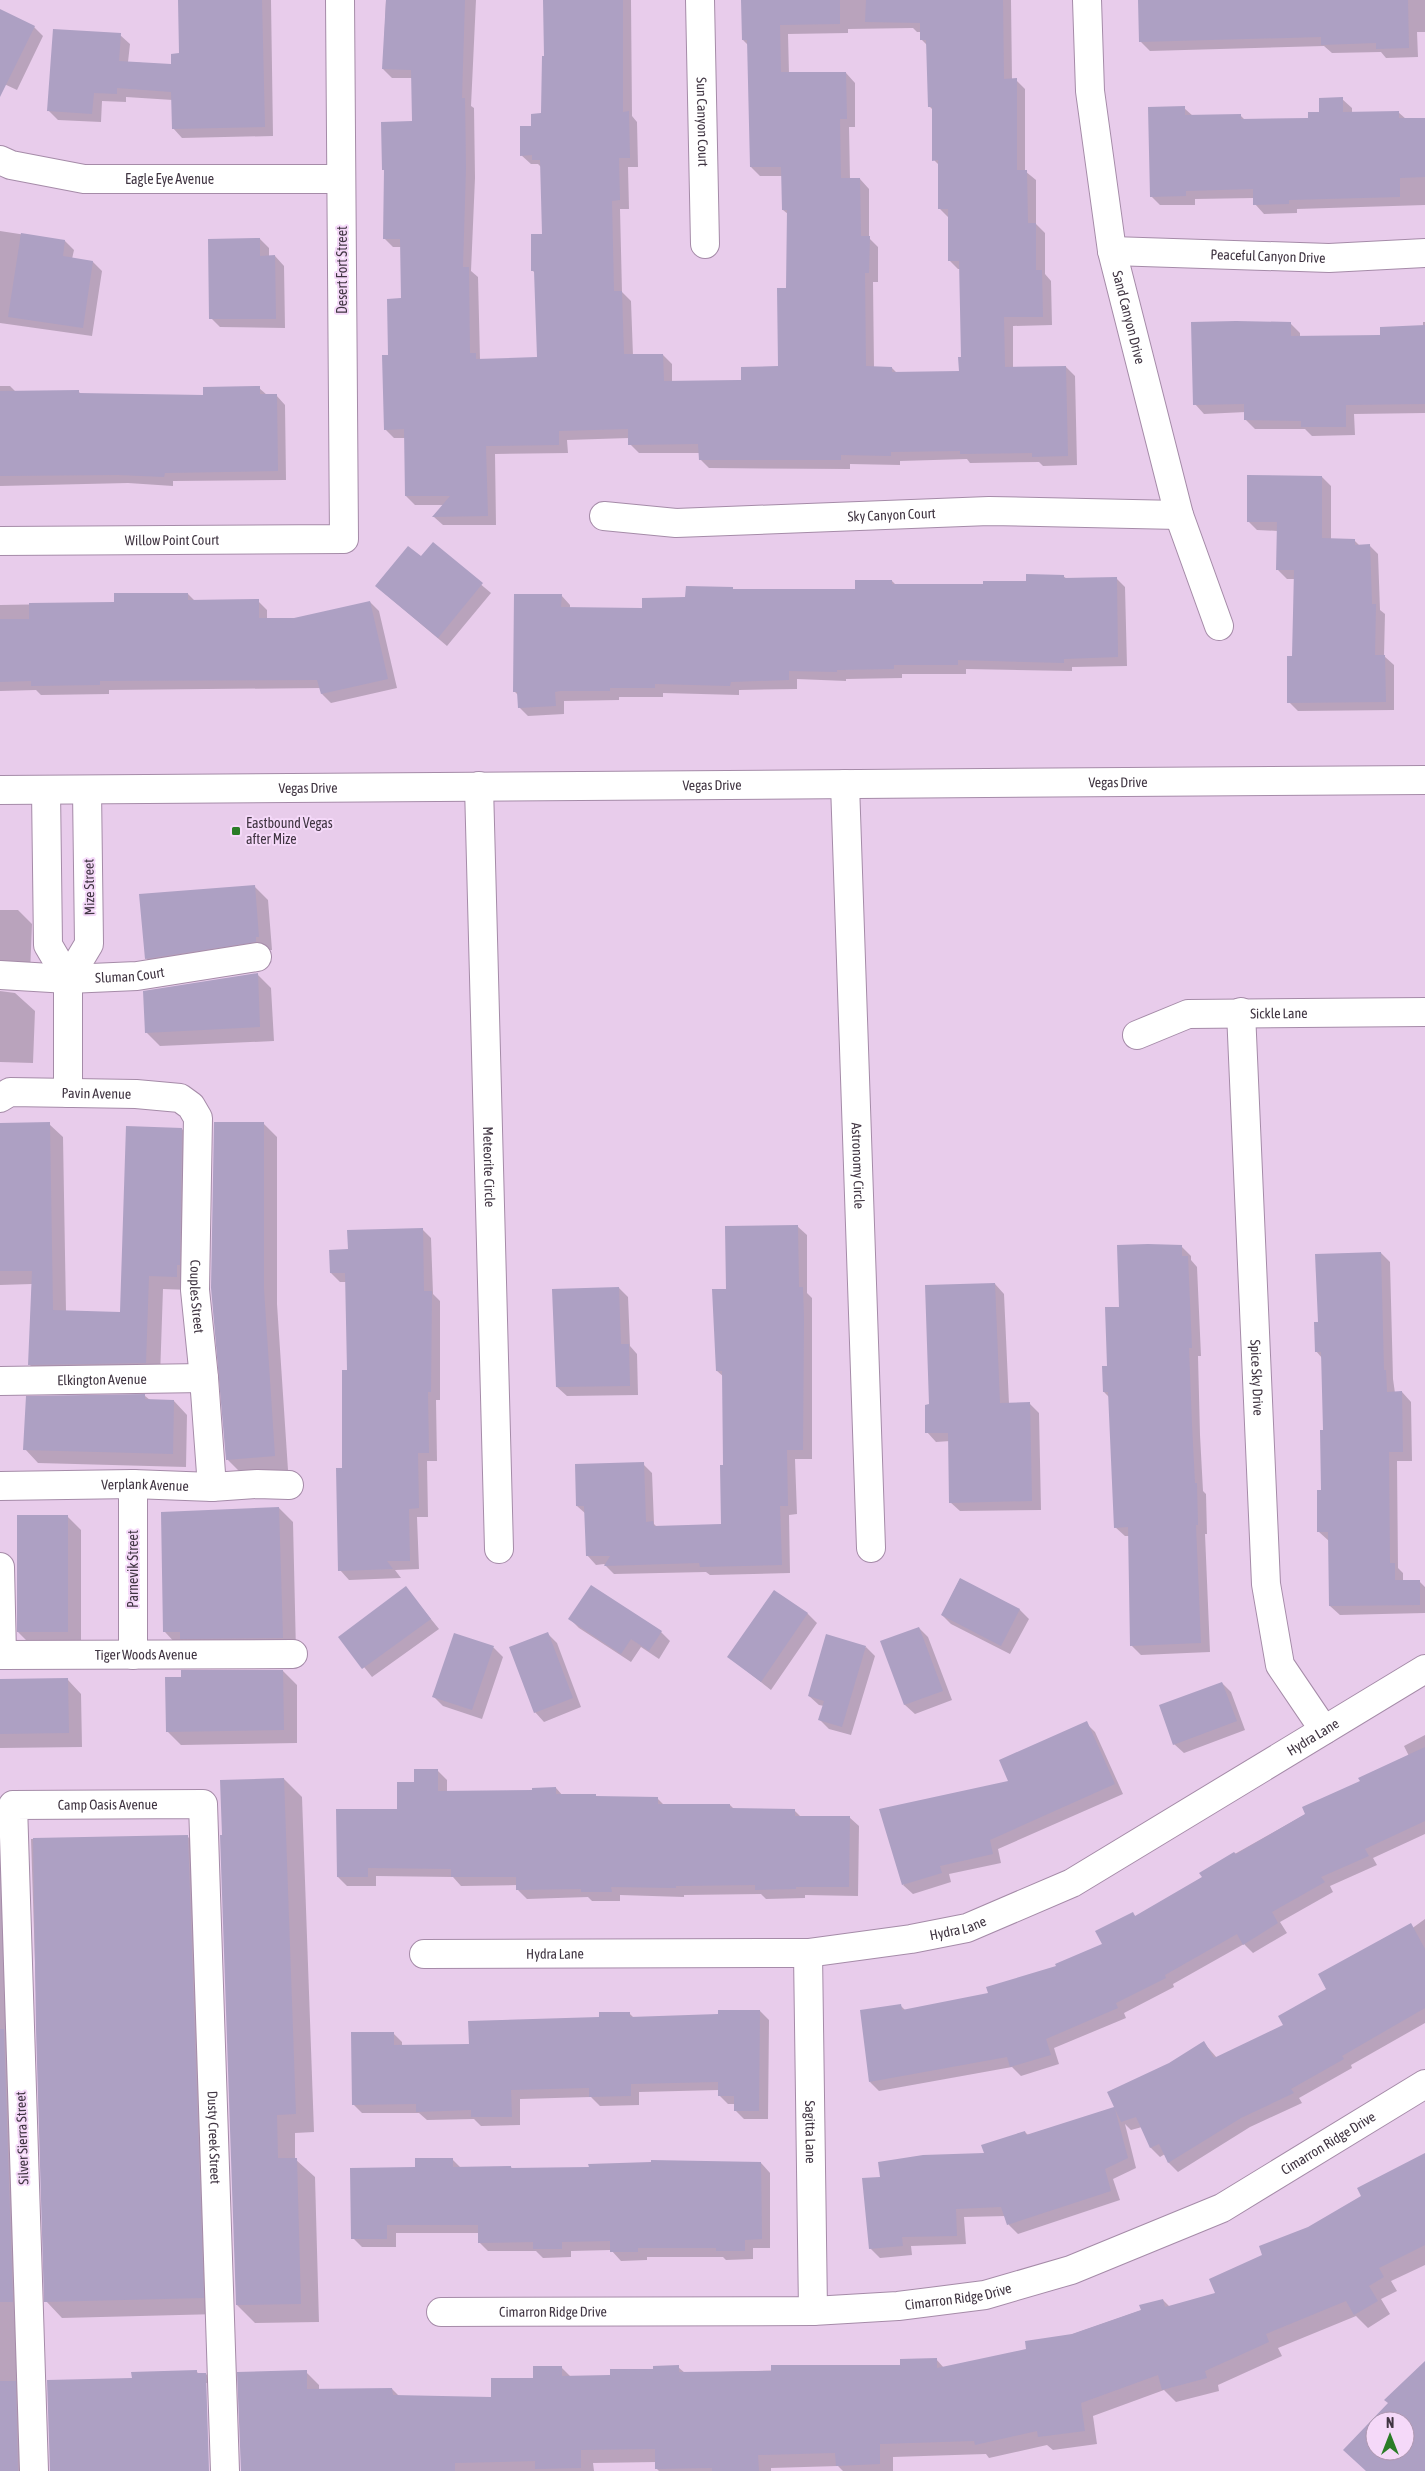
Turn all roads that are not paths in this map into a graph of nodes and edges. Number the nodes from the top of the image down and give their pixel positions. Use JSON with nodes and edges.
{"nodes":[{"id":1,"x":340,"y":0,"type":"edge"},
{"id":2,"x":700,"y":0,"type":"edge"},
{"id":3,"x":1087,"y":0,"type":"edge"},
{"id":4,"x":0,"y":160,"type":"edge"},
{"id":5,"x":341,"y":179,"type":"junction"},
{"id":6,"x":705,"y":244,"type":"dead end"},
{"id":7,"x":1112,"y":252,"type":"junction"},
{"id":8,"x":1425,"y":253,"type":"edge"},
{"id":9,"x":1179,"y":515,"type":"junction"},
{"id":10,"x":604,"y":516,"type":"dead end"},
{"id":11,"x":344,"y":539,"type":"joint"},
{"id":12,"x":0,"y":541,"type":"edge"},
{"id":13,"x":1219,"y":626,"type":"dead end"},
{"id":14,"x":1425,"y":780,"type":"edge"},
{"id":15,"x":845,"y":784,"type":"junction"},
{"id":16,"x":479,"y":786,"type":"junction"},
{"id":17,"x":0,"y":790,"type":"edge"},
{"id":18,"x":46,"y":790,"type":"junction"},
{"id":19,"x":87,"y":790,"type":"junction"},
{"id":20,"x":48,"y":896,"type":"junction"},
{"id":21,"x":89,"y":896,"type":"junction"},
{"id":22,"x":258,"y":958,"type":"dead end"},
{"id":23,"x":0,"y":976,"type":"edge"},
{"id":24,"x":68,"y":979,"type":"junction"},
{"id":25,"x":1241,"y":1012,"type":"junction"},
{"id":26,"x":1425,"y":1012,"type":"edge"},
{"id":27,"x":1137,"y":1035,"type":"dead end"},
{"id":28,"x":68,"y":1093,"type":"junction"},
{"id":29,"x":0,"y":1098,"type":"edge"},
{"id":30,"x":191,"y":1106,"type":"joint"},
{"id":31,"x":204,"y":1378,"type":"junction"},
{"id":32,"x":0,"y":1381,"type":"edge"},
{"id":33,"x":133,"y":1484,"type":"junction"},
{"id":34,"x":289,"y":1485,"type":"dead end"},
{"id":35,"x":0,"y":1486,"type":"edge"},
{"id":36,"x":212,"y":1487,"type":"junction"},
{"id":37,"x":871,"y":1548,"type":"dead end"},
{"id":38,"x":499,"y":1549,"type":"dead end"},
{"id":39,"x":0,"y":1567,"type":"edge"},
{"id":40,"x":293,"y":1654,"type":"dead end"},
{"id":41,"x":1,"y":1655,"type":"edge"},
{"id":42,"x":134,"y":1655,"type":"junction"},
{"id":43,"x":1425,"y":1669,"type":"edge"},
{"id":44,"x":1324,"y":1730,"type":"junction"},
{"id":45,"x":203,"y":1804,"type":"joint"},
{"id":46,"x":13,"y":1805,"type":"joint"},
{"id":47,"x":808,"y":1953,"type":"junction"},
{"id":48,"x":424,"y":1954,"type":"dead end"},
{"id":49,"x":1425,"y":2084,"type":"edge"},
{"id":50,"x":813,"y":2310,"type":"junction"},
{"id":51,"x":441,"y":2312,"type":"dead end"},
{"id":52,"x":34,"y":2471,"type":"edge"},
{"id":53,"x":225,"y":2471,"type":"edge"}],
"edges":[{"from":1,"to":5,"type":"street","name":"Desert Fort Street"},
{"from":2,"to":6,"type":"street","name":"Sun Canyon Court"},
{"from":3,"to":7,"type":"street","name":"Sand Canyon Drive"},
{"from":4,"to":5,"type":"street","name":"Eagle Eye Avenue"},
{"from":5,"to":11,"type":"street","name":"Desert Fort Street"},
{"from":7,"to":8,"type":"street","name":"Peaceful Canyon Drive"},
{"from":7,"to":9,"type":"street","name":"Sand Canyon Drive"},
{"from":9,"to":10,"type":"street","name":"Sky Canyon Court"},
{"from":9,"to":13,"type":"street","name":"Sand Canyon Drive"},
{"from":11,"to":12,"type":"street","name":"Willow Point Court"},
{"from":14,"to":15,"type":"street","name":"Vegas Drive"},
{"from":15,"to":16,"type":"street","name":"Vegas Drive"},
{"from":15,"to":37,"type":"street","name":"Astronomy Circle"},
{"from":16,"to":19,"type":"street","name":"Vegas Drive"},
{"from":16,"to":38,"type":"street","name":"Meteorite Circle"},
{"from":17,"to":18,"type":"street","name":"Vegas Drive"},
{"from":18,"to":19,"type":"street","name":"Vegas Drive"},
{"from":18,"to":20,"type":"street"},
{"from":19,"to":21,"type":"street","name":"Mize Street"},
{"from":20,"to":21,"type":"street"},
{"from":20,"to":24,"type":"street"},
{"from":21,"to":24,"type":"street","name":"Mize Street"},
{"from":22,"to":24,"type":"street","name":"Sluman Court"},
{"from":23,"to":24,"type":"street","name":"Sluman Court"},
{"from":24,"to":28,"type":"street"},
{"from":25,"to":26,"type":"street","name":"Sickle Lane"},
{"from":25,"to":27,"type":"street","name":"Sickle Lane"},
{"from":25,"to":44,"type":"street","name":"Spice Sky Drive"},
{"from":28,"to":29,"type":"street","name":"Pavin Avenue"},
{"from":28,"to":30,"type":"street","name":"Pavin Avenue"},
{"from":30,"to":31,"type":"street","name":"Couples Street"},
{"from":31,"to":32,"type":"street","name":"Elkington Avenue"},
{"from":31,"to":36,"type":"street","name":"Couples Street"},
{"from":33,"to":35,"type":"street","name":"Verplank Avenue"},
{"from":33,"to":36,"type":"street","name":"Verplank Avenue"},
{"from":33,"to":42,"type":"street","name":"Parnevik Street"},
{"from":34,"to":36,"type":"street","name":"Verplank Avenue"},
{"from":39,"to":41,"type":"street"},
{"from":40,"to":42,"type":"street","name":"Tiger Woods Avenue"},
{"from":41,"to":42,"type":"street","name":"Tiger Woods Avenue"},
{"from":43,"to":44,"type":"street","name":"Hydra Lane"},
{"from":44,"to":47,"type":"street","name":"Hydra Lane"},
{"from":45,"to":46,"type":"street","name":"Camp Oasis Avenue"},
{"from":45,"to":53,"type":"street","name":"Dusty Creek Street"},
{"from":46,"to":52,"type":"street","name":"Silver Sierra Street"},
{"from":47,"to":48,"type":"street","name":"Hydra Lane"},
{"from":47,"to":50,"type":"street","name":"Sagitta Lane"},
{"from":49,"to":50,"type":"street","name":"Cimarron Ridge Drive"},
{"from":50,"to":51,"type":"street","name":"Cimarron Ridge Drive"}]}
